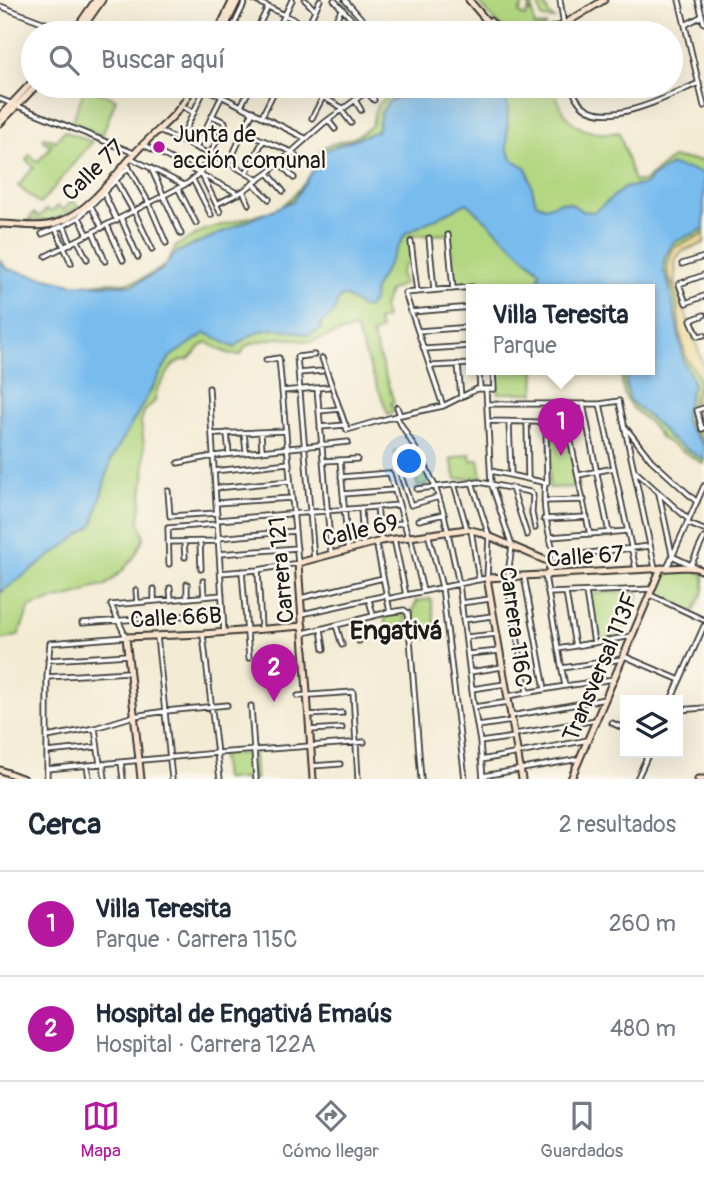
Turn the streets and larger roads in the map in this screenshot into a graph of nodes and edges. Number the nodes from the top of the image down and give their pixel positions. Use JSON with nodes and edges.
{"nodes":[{"id":1,"x":96,"y":0,"type":"edge"},
{"id":2,"x":102,"y":0,"type":"edge"},
{"id":3,"x":236,"y":0,"type":"edge"},
{"id":4,"x":246,"y":0,"type":"edge"},
{"id":5,"x":254,"y":0,"type":"edge"},
{"id":6,"x":292,"y":0,"type":"edge"},
{"id":7,"x":305,"y":0,"type":"edge"},
{"id":8,"x":320,"y":0,"type":"edge"},
{"id":9,"x":334,"y":0,"type":"edge"},
{"id":10,"x":345,"y":0,"type":"edge"},
{"id":11,"x":469,"y":0,"type":"edge"},
{"id":12,"x":560,"y":0,"type":"edge"},
{"id":13,"x":604,"y":0,"type":"edge"},
{"id":14,"x":679,"y":0,"type":"edge"},
{"id":15,"x":698,"y":0,"type":"edge"},
{"id":16,"x":0,"y":6,"type":"edge"},
{"id":17,"x":268,"y":7,"type":"junction"},
{"id":18,"x":342,"y":8,"type":"junction"},
{"id":19,"x":315,"y":10,"type":"junction"},
{"id":20,"x":285,"y":15,"type":"junction"},
{"id":21,"x":482,"y":15,"type":"junction"},
{"id":22,"x":703,"y":16,"type":"edge"},
{"id":23,"x":40,"y":21,"type":"edge"},
{"id":24,"x":81,"y":21,"type":"edge"},
{"id":25,"x":87,"y":21,"type":"edge"},
{"id":26,"x":225,"y":21,"type":"edge"},
{"id":27,"x":236,"y":21,"type":"edge"},
{"id":28,"x":260,"y":21,"type":"edge"},
{"id":29,"x":282,"y":21,"type":"edge"},
{"id":30,"x":297,"y":21,"type":"edge"},
{"id":31,"x":310,"y":21,"type":"edge"},
{"id":32,"x":335,"y":21,"type":"edge"},
{"id":33,"x":353,"y":21,"type":"edge"},
{"id":34,"x":363,"y":21,"type":"edge"},
{"id":35,"x":487,"y":21,"type":"edge"},
{"id":36,"x":489,"y":21,"type":"edge"},
{"id":37,"x":564,"y":21,"type":"edge"},
{"id":38,"x":569,"y":21,"type":"edge"},
{"id":39,"x":704,"y":23,"type":"edge"},
{"id":40,"x":685,"y":25,"type":"junction"},
{"id":41,"x":704,"y":68,"type":"edge"},
{"id":42,"x":696,"y":71,"type":"junction"},
{"id":43,"x":699,"y":83,"type":"junction"},
{"id":44,"x":683,"y":89,"type":"edge"},
{"id":45,"x":21,"y":97,"type":"edge"},
{"id":46,"x":23,"y":98,"type":"edge"},
{"id":47,"x":187,"y":98,"type":"edge"},
{"id":48,"x":197,"y":98,"type":"edge"},
{"id":49,"x":221,"y":98,"type":"edge"},
{"id":50,"x":226,"y":98,"type":"edge"},
{"id":51,"x":244,"y":98,"type":"edge"},
{"id":52,"x":271,"y":98,"type":"edge"},
{"id":53,"x":323,"y":98,"type":"edge"},
{"id":54,"x":325,"y":98,"type":"edge"},
{"id":55,"x":357,"y":98,"type":"edge"},
{"id":56,"x":370,"y":98,"type":"edge"},
{"id":57,"x":577,"y":98,"type":"edge"},
{"id":58,"x":662,"y":98,"type":"edge"},
{"id":59,"x":0,"y":99,"type":"edge"},
{"id":60,"x":355,"y":100,"type":"junction"},
{"id":61,"x":373,"y":100,"type":"dead end"},
{"id":62,"x":15,"y":105,"type":"junction"},
{"id":63,"x":182,"y":106,"type":"junction"},
{"id":64,"x":241,"y":106,"type":"junction"},
{"id":65,"x":704,"y":106,"type":"edge"},
{"id":66,"x":342,"y":109,"type":"junction"},
{"id":67,"x":361,"y":110,"type":"dead end"},
{"id":68,"x":253,"y":111,"type":"junction"},
{"id":69,"x":194,"y":113,"type":"junction"},
{"id":70,"x":0,"y":116,"type":"edge"},
{"id":71,"x":212,"y":116,"type":"junction"},
{"id":72,"x":262,"y":116,"type":"junction"},
{"id":73,"x":313,"y":118,"type":"dead end"},
{"id":74,"x":328,"y":120,"type":"junction"},
{"id":75,"x":0,"y":123,"type":"edge"},
{"id":76,"x":351,"y":123,"type":"dead end"},
{"id":77,"x":335,"y":129,"type":"dead end"},
{"id":78,"x":159,"y":131,"type":"junction"},
{"id":79,"x":243,"y":132,"type":"junction"},
{"id":80,"x":306,"y":138,"type":"junction"},
{"id":81,"x":180,"y":141,"type":"junction"},
{"id":82,"x":263,"y":141,"type":"junction"},
{"id":83,"x":144,"y":145,"type":"junction"},
{"id":84,"x":196,"y":148,"type":"junction"},
{"id":85,"x":292,"y":152,"type":"junction"},
{"id":86,"x":211,"y":155,"type":"junction"},
{"id":87,"x":130,"y":161,"type":"junction"},
{"id":88,"x":229,"y":163,"type":"junction"},
{"id":89,"x":280,"y":163,"type":"junction"},
{"id":90,"x":302,"y":163,"type":"dead end"},
{"id":91,"x":151,"y":167,"type":"junction"},
{"id":92,"x":246,"y":173,"type":"junction"},
{"id":93,"x":268,"y":173,"type":"junction"},
{"id":94,"x":201,"y":174,"type":"junction"},
{"id":95,"x":294,"y":178,"type":"dead end"},
{"id":96,"x":115,"y":179,"type":"junction"},
{"id":97,"x":193,"y":179,"type":"junction"},
{"id":98,"x":258,"y":180,"type":"junction"},
{"id":99,"x":253,"y":183,"type":"junction"},
{"id":100,"x":184,"y":185,"type":"junction"},
{"id":101,"x":178,"y":188,"type":"junction"},
{"id":102,"x":103,"y":191,"type":"junction"},
{"id":103,"x":283,"y":191,"type":"dead end"},
{"id":104,"x":241,"y":192,"type":"junction"},
{"id":105,"x":163,"y":196,"type":"junction"},
{"id":106,"x":269,"y":199,"type":"dead end"},
{"id":107,"x":149,"y":203,"type":"junction"},
{"id":108,"x":217,"y":204,"type":"junction"},
{"id":109,"x":249,"y":204,"type":"dead end"},
{"id":110,"x":91,"y":206,"type":"junction"},
{"id":111,"x":134,"y":211,"type":"junction"},
{"id":112,"x":220,"y":212,"type":"dead end"},
{"id":113,"x":211,"y":215,"type":"dead end"},
{"id":114,"x":79,"y":217,"type":"junction"},
{"id":115,"x":119,"y":220,"type":"junction"},
{"id":116,"x":62,"y":223,"type":"junction"},
{"id":117,"x":196,"y":223,"type":"dead end"},
{"id":118,"x":0,"y":224,"type":"edge"},
{"id":119,"x":107,"y":225,"type":"junction"},
{"id":120,"x":55,"y":226,"type":"junction"},
{"id":121,"x":102,"y":228,"type":"junction"},
{"id":122,"x":181,"y":233,"type":"dead end"},
{"id":123,"x":42,"y":234,"type":"dead end"},
{"id":124,"x":90,"y":234,"type":"junction"},
{"id":125,"x":448,"y":235,"type":"dead end"},
{"id":126,"x":429,"y":238,"type":"dead end"},
{"id":127,"x":78,"y":241,"type":"junction"},
{"id":128,"x":411,"y":242,"type":"dead end"},
{"id":129,"x":166,"y":243,"type":"dead end"},
{"id":130,"x":71,"y":244,"type":"junction"},
{"id":131,"x":64,"y":247,"type":"junction"},
{"id":132,"x":152,"y":249,"type":"dead end"},
{"id":133,"x":46,"y":256,"type":"dead end"},
{"id":134,"x":138,"y":257,"type":"dead end"},
{"id":135,"x":704,"y":257,"type":"edge"},
{"id":136,"x":87,"y":259,"type":"dead end"},
{"id":137,"x":123,"y":260,"type":"dead end"},
{"id":138,"x":105,"y":261,"type":"dead end"},
{"id":139,"x":71,"y":263,"type":"dead end"},
{"id":140,"x":682,"y":264,"type":"dead end"},
{"id":141,"x":704,"y":275,"type":"edge"},
{"id":142,"x":466,"y":288,"type":"edge"},
{"id":143,"x":453,"y":289,"type":"junction"},
{"id":144,"x":434,"y":290,"type":"junction"},
{"id":145,"x":417,"y":292,"type":"junction"},
{"id":146,"x":704,"y":296,"type":"edge"},
{"id":147,"x":466,"y":307,"type":"edge"},
{"id":148,"x":411,"y":312,"type":"junction"},
{"id":149,"x":704,"y":315,"type":"edge"},
{"id":150,"x":466,"y":327,"type":"edge"},
{"id":151,"x":418,"y":331,"type":"junction"},
{"id":152,"x":702,"y":336,"type":"edge"},
{"id":153,"x":466,"y":346,"type":"edge"},
{"id":154,"x":424,"y":349,"type":"junction"},
{"id":155,"x":314,"y":355,"type":"dead end"},
{"id":156,"x":323,"y":358,"type":"dead end"},
{"id":157,"x":266,"y":360,"type":"dead end"},
{"id":158,"x":458,"y":364,"type":"junction"},
{"id":159,"x":466,"y":364,"type":"edge"},
{"id":160,"x":430,"y":366,"type":"junction"},
{"id":161,"x":322,"y":371,"type":"dead end"},
{"id":162,"x":299,"y":373,"type":"junction"},
{"id":163,"x":480,"y":375,"type":"edge"},
{"id":164,"x":493,"y":375,"type":"edge"},
{"id":165,"x":328,"y":387,"type":"dead end"},
{"id":166,"x":209,"y":388,"type":"dead end"},
{"id":167,"x":317,"y":388,"type":"junction"},
{"id":168,"x":300,"y":389,"type":"junction"},
{"id":169,"x":483,"y":389,"type":"junction"},
{"id":170,"x":282,"y":391,"type":"junction"},
{"id":171,"x":461,"y":397,"type":"junction"},
{"id":172,"x":487,"y":404,"type":"junction"},
{"id":173,"x":583,"y":404,"type":"junction"},
{"id":174,"x":600,"y":404,"type":"junction"},
{"id":175,"x":443,"y":405,"type":"junction"},
{"id":176,"x":397,"y":407,"type":"dead end"},
{"id":177,"x":704,"y":408,"type":"edge"},
{"id":178,"x":340,"y":409,"type":"junction"},
{"id":179,"x":319,"y":411,"type":"junction"},
{"id":180,"x":398,"y":415,"type":"junction"},
{"id":181,"x":488,"y":422,"type":"junction"},
{"id":182,"x":509,"y":422,"type":"junction"},
{"id":183,"x":527,"y":422,"type":"junction"},
{"id":184,"x":546,"y":422,"type":"junction"},
{"id":185,"x":567,"y":423,"type":"junction"},
{"id":186,"x":587,"y":423,"type":"junction"},
{"id":187,"x":624,"y":425,"type":"junction"},
{"id":188,"x":320,"y":427,"type":"junction"},
{"id":189,"x":347,"y":427,"type":"junction"},
{"id":190,"x":703,"y":428,"type":"edge"},
{"id":191,"x":286,"y":431,"type":"junction"},
{"id":192,"x":261,"y":432,"type":"junction"},
{"id":193,"x":227,"y":433,"type":"junction"},
{"id":194,"x":244,"y":433,"type":"junction"},
{"id":195,"x":212,"y":434,"type":"junction"},
{"id":196,"x":348,"y":442,"type":"dead end"},
{"id":197,"x":322,"y":444,"type":"junction"},
{"id":198,"x":305,"y":446,"type":"junction"},
{"id":199,"x":288,"y":448,"type":"junction"},
{"id":200,"x":262,"y":450,"type":"junction"},
{"id":201,"x":246,"y":452,"type":"junction"},
{"id":202,"x":229,"y":454,"type":"junction"},
{"id":203,"x":213,"y":456,"type":"junction"},
{"id":204,"x":357,"y":459,"type":"dead end"},
{"id":205,"x":340,"y":460,"type":"junction"},
{"id":206,"x":323,"y":461,"type":"junction"},
{"id":207,"x":178,"y":463,"type":"dead end"},
{"id":208,"x":289,"y":463,"type":"junction"},
{"id":209,"x":614,"y":468,"type":"junction"},
{"id":210,"x":214,"y":471,"type":"junction"},
{"id":211,"x":491,"y":471,"type":"junction"},
{"id":212,"x":596,"y":471,"type":"junction"},
{"id":213,"x":634,"y":471,"type":"junction"},
{"id":214,"x":401,"y":475,"type":"dead end"},
{"id":215,"x":511,"y":475,"type":"junction"},
{"id":216,"x":578,"y":475,"type":"junction"},
{"id":217,"x":341,"y":477,"type":"junction"},
{"id":218,"x":528,"y":479,"type":"junction"},
{"id":219,"x":290,"y":481,"type":"junction"},
{"id":220,"x":472,"y":482,"type":"junction"},
{"id":221,"x":491,"y":483,"type":"junction"},
{"id":222,"x":546,"y":483,"type":"junction"},
{"id":223,"x":454,"y":484,"type":"junction"},
{"id":224,"x":435,"y":486,"type":"junction"},
{"id":225,"x":704,"y":486,"type":"edge"},
{"id":226,"x":215,"y":488,"type":"junction"},
{"id":227,"x":512,"y":488,"type":"junction"},
{"id":228,"x":417,"y":489,"type":"dead end"},
{"id":229,"x":394,"y":490,"type":"junction"},
{"id":230,"x":167,"y":491,"type":"dead end"},
{"id":231,"x":343,"y":494,"type":"junction"},
{"id":232,"x":659,"y":494,"type":"junction"},
{"id":233,"x":292,"y":498,"type":"junction"},
{"id":234,"x":439,"y":498,"type":"junction"},
{"id":235,"x":584,"y":500,"type":"junction"},
{"id":236,"x":543,"y":501,"type":"junction"},
{"id":237,"x":697,"y":502,"type":"junction"},
{"id":238,"x":216,"y":503,"type":"junction"},
{"id":239,"x":399,"y":505,"type":"junction"},
{"id":240,"x":377,"y":507,"type":"junction"},
{"id":241,"x":361,"y":508,"type":"junction"},
{"id":242,"x":344,"y":510,"type":"junction"},
{"id":243,"x":327,"y":511,"type":"junction"},
{"id":244,"x":217,"y":513,"type":"junction"},
{"id":245,"x":310,"y":513,"type":"junction"},
{"id":246,"x":294,"y":514,"type":"junction"},
{"id":247,"x":444,"y":514,"type":"junction"},
{"id":248,"x":587,"y":517,"type":"junction"},
{"id":249,"x":544,"y":519,"type":"junction"},
{"id":250,"x":419,"y":520,"type":"dead end"},
{"id":251,"x":217,"y":522,"type":"junction"},
{"id":252,"x":688,"y":522,"type":"junction"},
{"id":253,"x":404,"y":523,"type":"junction"},
{"id":254,"x":379,"y":525,"type":"junction"},
{"id":255,"x":535,"y":528,"type":"dead end"},
{"id":256,"x":469,"y":529,"type":"junction"},
{"id":257,"x":704,"y":530,"type":"edge"},
{"id":258,"x":295,"y":531,"type":"junction"},
{"id":259,"x":448,"y":531,"type":"junction"},
{"id":260,"x":628,"y":531,"type":"junction"},
{"id":261,"x":428,"y":533,"type":"junction"},
{"id":262,"x":609,"y":533,"type":"junction"},
{"id":263,"x":590,"y":535,"type":"junction"},
{"id":264,"x":409,"y":536,"type":"junction"},
{"id":265,"x":527,"y":536,"type":"dead end"},
{"id":266,"x":489,"y":537,"type":"junction"},
{"id":267,"x":549,"y":537,"type":"junction"},
{"id":268,"x":394,"y":538,"type":"junction"},
{"id":269,"x":704,"y":538,"type":"edge"},
{"id":270,"x":218,"y":539,"type":"junction"},
{"id":271,"x":378,"y":541,"type":"junction"},
{"id":272,"x":168,"y":542,"type":"junction"},
{"id":273,"x":184,"y":542,"type":"junction"},
{"id":274,"x":200,"y":542,"type":"junction"},
{"id":275,"x":363,"y":545,"type":"junction"},
{"id":276,"x":512,"y":546,"type":"junction"},
{"id":277,"x":650,"y":546,"type":"junction"},
{"id":278,"x":297,"y":548,"type":"junction"},
{"id":279,"x":631,"y":549,"type":"junction"},
{"id":280,"x":348,"y":550,"type":"junction"},
{"id":281,"x":219,"y":554,"type":"junction"},
{"id":282,"x":331,"y":554,"type":"junction"},
{"id":283,"x":161,"y":556,"type":"dead end"},
{"id":284,"x":169,"y":556,"type":"junction"},
{"id":285,"x":673,"y":556,"type":"junction"},
{"id":286,"x":185,"y":557,"type":"dead end"},
{"id":287,"x":314,"y":559,"type":"junction"},
{"id":288,"x":554,"y":560,"type":"junction"},
{"id":289,"x":298,"y":563,"type":"junction"},
{"id":290,"x":169,"y":564,"type":"dead end"},
{"id":291,"x":694,"y":566,"type":"junction"},
{"id":292,"x":661,"y":568,"type":"junction"},
{"id":293,"x":201,"y":569,"type":"dead end"},
{"id":294,"x":258,"y":570,"type":"junction"},
{"id":295,"x":636,"y":570,"type":"junction"},
{"id":296,"x":242,"y":571,"type":"junction"},
{"id":297,"x":704,"y":571,"type":"edge"},
{"id":298,"x":220,"y":573,"type":"junction"},
{"id":299,"x":524,"y":576,"type":"junction"},
{"id":300,"x":546,"y":576,"type":"junction"},
{"id":301,"x":507,"y":577,"type":"junction"},
{"id":302,"x":383,"y":578,"type":"junction"},
{"id":303,"x":487,"y":578,"type":"junction"},
{"id":304,"x":479,"y":580,"type":"junction"},
{"id":305,"x":202,"y":581,"type":"dead end"},
{"id":306,"x":187,"y":584,"type":"dead end"},
{"id":307,"x":459,"y":584,"type":"junction"},
{"id":308,"x":442,"y":587,"type":"junction"},
{"id":309,"x":170,"y":588,"type":"dead end"},
{"id":310,"x":154,"y":589,"type":"dead end"},
{"id":311,"x":136,"y":590,"type":"dead end"},
{"id":312,"x":423,"y":591,"type":"junction"},
{"id":313,"x":586,"y":592,"type":"junction"},
{"id":314,"x":651,"y":592,"type":"junction"},
{"id":315,"x":548,"y":593,"type":"junction"},
{"id":316,"x":566,"y":593,"type":"junction"},
{"id":317,"x":222,"y":595,"type":"junction"},
{"id":318,"x":406,"y":595,"type":"junction"},
{"id":319,"x":204,"y":597,"type":"junction"},
{"id":320,"x":387,"y":597,"type":"junction"},
{"id":321,"x":187,"y":598,"type":"junction"},
{"id":322,"x":301,"y":598,"type":"junction"},
{"id":323,"x":491,"y":599,"type":"junction"},
{"id":324,"x":171,"y":600,"type":"junction"},
{"id":325,"x":369,"y":600,"type":"junction"},
{"id":326,"x":155,"y":601,"type":"junction"},
{"id":327,"x":137,"y":603,"type":"junction"},
{"id":328,"x":461,"y":603,"type":"junction"},
{"id":329,"x":390,"y":612,"type":"junction"},
{"id":330,"x":223,"y":613,"type":"junction"},
{"id":331,"x":302,"y":614,"type":"junction"},
{"id":332,"x":373,"y":615,"type":"junction"},
{"id":333,"x":494,"y":616,"type":"junction"},
{"id":334,"x":118,"y":620,"type":"junction"},
{"id":335,"x":355,"y":620,"type":"junction"},
{"id":336,"x":463,"y":620,"type":"junction"},
{"id":337,"x":704,"y":620,"type":"edge"},
{"id":338,"x":82,"y":623,"type":"dead end"},
{"id":339,"x":336,"y":625,"type":"junction"},
{"id":340,"x":704,"y":626,"type":"edge"},
{"id":341,"x":261,"y":629,"type":"junction"},
{"id":342,"x":303,"y":629,"type":"junction"},
{"id":343,"x":321,"y":629,"type":"junction"},
{"id":344,"x":247,"y":630,"type":"junction"},
{"id":345,"x":224,"y":632,"type":"junction"},
{"id":346,"x":203,"y":634,"type":"junction"},
{"id":347,"x":497,"y":634,"type":"junction"},
{"id":348,"x":632,"y":635,"type":"junction"},
{"id":349,"x":157,"y":636,"type":"junction"},
{"id":350,"x":126,"y":637,"type":"junction"},
{"id":351,"x":466,"y":638,"type":"junction"},
{"id":352,"x":359,"y":641,"type":"dead end"},
{"id":353,"x":594,"y":643,"type":"junction"},
{"id":354,"x":342,"y":645,"type":"dead end"},
{"id":355,"x":575,"y":646,"type":"junction"},
{"id":356,"x":324,"y":649,"type":"dead end"},
{"id":357,"x":558,"y":649,"type":"junction"},
{"id":358,"x":500,"y":651,"type":"junction"},
{"id":359,"x":468,"y":654,"type":"junction"},
{"id":360,"x":128,"y":655,"type":"junction"},
{"id":361,"x":249,"y":657,"type":"dead end"},
{"id":362,"x":623,"y":657,"type":"junction"},
{"id":363,"x":48,"y":660,"type":"junction"},
{"id":364,"x":503,"y":667,"type":"junction"},
{"id":365,"x":561,"y":668,"type":"junction"},
{"id":366,"x":130,"y":671,"type":"junction"},
{"id":367,"x":470,"y":672,"type":"junction"},
{"id":368,"x":47,"y":677,"type":"junction"},
{"id":369,"x":614,"y":679,"type":"junction"},
{"id":370,"x":680,"y":680,"type":"junction"},
{"id":371,"x":506,"y":684,"type":"junction"},
{"id":372,"x":565,"y":685,"type":"junction"},
{"id":373,"x":472,"y":689,"type":"junction"},
{"id":374,"x":545,"y":689,"type":"junction"},
{"id":375,"x":527,"y":692,"type":"junction"},
{"id":376,"x":308,"y":695,"type":"junction"},
{"id":377,"x":673,"y":695,"type":"edge"},
{"id":378,"x":298,"y":696,"type":"dead end"},
{"id":379,"x":508,"y":699,"type":"junction"},
{"id":380,"x":605,"y":699,"type":"junction"},
{"id":381,"x":227,"y":705,"type":"dead end"},
{"id":382,"x":251,"y":706,"type":"dead end"},
{"id":383,"x":211,"y":707,"type":"junction"},
{"id":384,"x":474,"y":707,"type":"junction"},
{"id":385,"x":704,"y":708,"type":"edge"},
{"id":386,"x":166,"y":710,"type":"junction"},
{"id":387,"x":683,"y":710,"type":"edge"},
{"id":388,"x":342,"y":713,"type":"dead end"},
{"id":389,"x":309,"y":715,"type":"junction"},
{"id":390,"x":134,"y":716,"type":"junction"},
{"id":391,"x":512,"y":719,"type":"junction"},
{"id":392,"x":596,"y":720,"type":"junction"},
{"id":393,"x":612,"y":723,"type":"dead end"},
{"id":394,"x":478,"y":726,"type":"junction"},
{"id":395,"x":620,"y":727,"type":"edge"},
{"id":396,"x":95,"y":728,"type":"junction"},
{"id":397,"x":342,"y":728,"type":"dead end"},
{"id":398,"x":310,"y":730,"type":"junction"},
{"id":399,"x":515,"y":736,"type":"junction"},
{"id":400,"x":47,"y":737,"type":"junction"},
{"id":401,"x":587,"y":740,"type":"junction"},
{"id":402,"x":356,"y":742,"type":"junction"},
{"id":403,"x":364,"y":742,"type":"dead end"},
{"id":404,"x":480,"y":742,"type":"junction"},
{"id":405,"x":311,"y":746,"type":"junction"},
{"id":406,"x":97,"y":747,"type":"junction"},
{"id":407,"x":254,"y":750,"type":"junction"},
{"id":408,"x":47,"y":752,"type":"junction"},
{"id":409,"x":217,"y":752,"type":"junction"},
{"id":410,"x":518,"y":754,"type":"junction"},
{"id":411,"x":170,"y":757,"type":"junction"},
{"id":412,"x":647,"y":758,"type":"edge"},
{"id":413,"x":139,"y":760,"type":"junction"},
{"id":414,"x":481,"y":760,"type":"junction"},
{"id":415,"x":579,"y":760,"type":"junction"},
{"id":416,"x":121,"y":762,"type":"junction"},
{"id":417,"x":101,"y":764,"type":"junction"},
{"id":418,"x":340,"y":764,"type":"dead end"},
{"id":419,"x":87,"y":765,"type":"junction"},
{"id":420,"x":312,"y":766,"type":"junction"},
{"id":421,"x":47,"y":769,"type":"junction"},
{"id":422,"x":521,"y":769,"type":"junction"},
{"id":423,"x":0,"y":770,"type":"edge"},
{"id":424,"x":483,"y":777,"type":"edge"},
{"id":425,"x":24,"y":779,"type":"edge"},
{"id":426,"x":47,"y":779,"type":"edge"},
{"id":427,"x":89,"y":779,"type":"edge"},
{"id":428,"x":105,"y":779,"type":"edge"},
{"id":429,"x":122,"y":779,"type":"edge"},
{"id":430,"x":141,"y":779,"type":"edge"},
{"id":431,"x":172,"y":779,"type":"edge"},
{"id":432,"x":220,"y":779,"type":"edge"},
{"id":433,"x":256,"y":779,"type":"edge"},
{"id":434,"x":313,"y":779,"type":"edge"},
{"id":435,"x":358,"y":779,"type":"edge"},
{"id":436,"x":421,"y":779,"type":"edge"},
{"id":437,"x":465,"y":779,"type":"edge"},
{"id":438,"x":522,"y":779,"type":"edge"},
{"id":439,"x":571,"y":779,"type":"edge"},
{"id":440,"x":637,"y":779,"type":"edge"},
{"id":441,"x":698,"y":779,"type":"edge"},
{"id":442,"x":704,"y":779,"type":"edge"}],
"edges":[{"from":1,"to":24,"type":"street"},
{"from":2,"to":25,"type":"street"},
{"from":3,"to":26,"type":"street"},
{"from":4,"to":27,"type":"street"},
{"from":5,"to":17,"type":"street"},
{"from":6,"to":20,"type":"street"},
{"from":7,"to":19,"type":"street"},
{"from":8,"to":19,"type":"street"},
{"from":9,"to":18,"type":"street"},
{"from":10,"to":34,"type":"street"},
{"from":11,"to":21,"type":"street"},
{"from":12,"to":37,"type":"street"},
{"from":13,"to":38,"type":"street"},
{"from":14,"to":40,"type":"street"},
{"from":15,"to":22,"type":"street"},
{"from":16,"to":23,"type":"street"},
{"from":17,"to":20,"type":"street"},
{"from":17,"to":28,"type":"street"},
{"from":18,"to":32,"type":"street"},
{"from":18,"to":33,"type":"street"},
{"from":19,"to":31,"type":"street"},
{"from":20,"to":29,"type":"street"},
{"from":20,"to":30,"type":"street"},
{"from":21,"to":35,"type":"street"},
{"from":21,"to":36,"type":"street"},
{"from":22,"to":39,"type":"street"},
{"from":22,"to":40,"type":"street"},
{"from":40,"to":42,"type":"street"},
{"from":41,"to":42,"type":"street"},
{"from":42,"to":43,"type":"street"},
{"from":43,"to":44,"type":"street"},
{"from":43,"to":65,"type":"street"},
{"from":45,"to":62,"type":"street"},
{"from":46,"to":62,"type":"street"},
{"from":47,"to":63,"type":"street","name":"Calle 77"},
{"from":48,"to":69,"type":"street"},
{"from":49,"to":71,"type":"street"},
{"from":50,"to":64,"type":"street"},
{"from":51,"to":64,"type":"street"},
{"from":52,"to":72,"type":"street"},
{"from":53,"to":73,"type":"street"},
{"from":54,"to":66,"type":"street"},
{"from":55,"to":60,"type":"street"},
{"from":56,"to":61,"type":"street"},
{"from":57,"to":58,"type":"street"},
{"from":59,"to":62,"type":"street"},
{"from":60,"to":66,"type":"street"},
{"from":60,"to":67,"type":"street"},
{"from":62,"to":70,"type":"street"},
{"from":62,"to":75,"type":"street"},
{"from":62,"to":87,"type":"street"},
{"from":63,"to":69,"type":"street"},
{"from":63,"to":78,"type":"street","name":"Calle 77"},
{"from":64,"to":68,"type":"street"},
{"from":66,"to":74,"type":"street"},
{"from":66,"to":76,"type":"street"},
{"from":68,"to":72,"type":"street"},
{"from":68,"to":79,"type":"street"},
{"from":69,"to":81,"type":"street"},
{"from":71,"to":84,"type":"street"},
{"from":71,"to":86,"type":"street"},
{"from":72,"to":80,"type":"street"},
{"from":74,"to":77,"type":"street"},
{"from":74,"to":80,"type":"street"},
{"from":78,"to":81,"type":"street"},
{"from":78,"to":83,"type":"street","name":"Calle 77"},
{"from":79,"to":82,"type":"street"},
{"from":79,"to":88,"type":"street"},
{"from":80,"to":85,"type":"street"},
{"from":81,"to":84,"type":"street"},
{"from":82,"to":85,"type":"street"},
{"from":82,"to":92,"type":"street"},
{"from":83,"to":87,"type":"street","name":"Calle 77"},
{"from":83,"to":94,"type":"street"},
{"from":84,"to":86,"type":"street"},
{"from":85,"to":89,"type":"street"},
{"from":85,"to":90,"type":"street"},
{"from":86,"to":88,"type":"street"},
{"from":86,"to":94,"type":"street"},
{"from":87,"to":91,"type":"street"},
{"from":87,"to":96,"type":"street","name":"Calle 77"},
{"from":87,"to":107,"type":"street"},
{"from":88,"to":92,"type":"street"},
{"from":89,"to":93,"type":"street"},
{"from":89,"to":95,"type":"street"},
{"from":91,"to":100,"type":"street"},
{"from":91,"to":105,"type":"street"},
{"from":92,"to":98,"type":"street"},
{"from":93,"to":98,"type":"street"},
{"from":93,"to":103,"type":"street"},
{"from":94,"to":97,"type":"street"},
{"from":94,"to":104,"type":"street"},
{"from":94,"to":108,"type":"street"},
{"from":96,"to":102,"type":"street","name":"Calle 77"},
{"from":96,"to":111,"type":"street"},
{"from":97,"to":100,"type":"street"},
{"from":97,"to":113,"type":"street"},
{"from":98,"to":99,"type":"street"},
{"from":99,"to":104,"type":"street"},
{"from":99,"to":106,"type":"street"},
{"from":100,"to":101,"type":"street"},
{"from":101,"to":105,"type":"street"},
{"from":101,"to":117,"type":"street"},
{"from":102,"to":110,"type":"street"},
{"from":102,"to":115,"type":"street"},
{"from":102,"to":116,"type":"street","name":"Calle 77"},
{"from":104,"to":108,"type":"street"},
{"from":104,"to":109,"type":"street"},
{"from":105,"to":107,"type":"street"},
{"from":105,"to":122,"type":"street"},
{"from":107,"to":111,"type":"street"},
{"from":107,"to":129,"type":"street"},
{"from":108,"to":112,"type":"street"},
{"from":110,"to":114,"type":"street"},
{"from":110,"to":121,"type":"street"},
{"from":111,"to":115,"type":"street"},
{"from":111,"to":132,"type":"street"},
{"from":114,"to":116,"type":"street"},
{"from":114,"to":124,"type":"street"},
{"from":115,"to":119,"type":"street"},
{"from":115,"to":134,"type":"street"},
{"from":116,"to":120,"type":"street","name":"Calle 77"},
{"from":116,"to":130,"type":"street"},
{"from":118,"to":120,"type":"street","name":"Calle 77"},
{"from":119,"to":121,"type":"street"},
{"from":119,"to":137,"type":"street"},
{"from":120,"to":123,"type":"street"},
{"from":120,"to":131,"type":"street"},
{"from":121,"to":124,"type":"street"},
{"from":124,"to":127,"type":"street"},
{"from":124,"to":138,"type":"street"},
{"from":125,"to":143,"type":"street"},
{"from":126,"to":144,"type":"street"},
{"from":127,"to":130,"type":"street"},
{"from":127,"to":136,"type":"street"},
{"from":128,"to":145,"type":"street"},
{"from":130,"to":131,"type":"street"},
{"from":131,"to":133,"type":"street"},
{"from":131,"to":139,"type":"street"},
{"from":135,"to":140,"type":"street"},
{"from":141,"to":146,"type":"street"},
{"from":142,"to":143,"type":"street"},
{"from":143,"to":144,"type":"street"},
{"from":144,"to":145,"type":"street"},
{"from":145,"to":148,"type":"street"},
{"from":147,"to":148,"type":"street"},
{"from":148,"to":151,"type":"street"},
{"from":149,"to":152,"type":"street"},
{"from":150,"to":151,"type":"street"},
{"from":151,"to":154,"type":"street"},
{"from":153,"to":154,"type":"street"},
{"from":154,"to":160,"type":"street"},
{"from":155,"to":162,"type":"street"},
{"from":156,"to":178,"type":"street"},
{"from":157,"to":170,"type":"street","name":"Carrera 121"},
{"from":158,"to":159,"type":"street"},
{"from":158,"to":160,"type":"street"},
{"from":158,"to":171,"type":"street"},
{"from":160,"to":175,"type":"street"},
{"from":161,"to":162,"type":"street"},
{"from":162,"to":168,"type":"street"},
{"from":163,"to":169,"type":"street"},
{"from":164,"to":169,"type":"street"},
{"from":165,"to":167,"type":"street"},
{"from":166,"to":195,"type":"street"},
{"from":167,"to":168,"type":"street"},
{"from":167,"to":179,"type":"street"},
{"from":168,"to":170,"type":"street"},
{"from":168,"to":198,"type":"street"},
{"from":169,"to":171,"type":"street"},
{"from":169,"to":172,"type":"street"},
{"from":170,"to":191,"type":"street","name":"Carrera 121"},
{"from":171,"to":175,"type":"street"},
{"from":172,"to":173,"type":"street"},
{"from":172,"to":181,"type":"street"},
{"from":173,"to":174,"type":"street"},
{"from":173,"to":186,"type":"street"},
{"from":174,"to":187,"type":"street"},
{"from":174,"to":209,"type":"street"},
{"from":175,"to":180,"type":"street"},
{"from":176,"to":180,"type":"street"},
{"from":177,"to":190,"type":"street"},
{"from":178,"to":179,"type":"street"},
{"from":178,"to":189,"type":"street"},
{"from":179,"to":188,"type":"street"},
{"from":180,"to":189,"type":"street"},
{"from":180,"to":224,"type":"street"},
{"from":181,"to":182,"type":"street"},
{"from":181,"to":211,"type":"street"},
{"from":182,"to":183,"type":"street"},
{"from":182,"to":215,"type":"street"},
{"from":183,"to":184,"type":"street"},
{"from":183,"to":218,"type":"street"},
{"from":184,"to":185,"type":"street"},
{"from":184,"to":222,"type":"street"},
{"from":185,"to":186,"type":"street"},
{"from":185,"to":216,"type":"street"},
{"from":186,"to":212,"type":"street"},
{"from":187,"to":213,"type":"street"},
{"from":187,"to":237,"type":"street"},
{"from":188,"to":189,"type":"street"},
{"from":188,"to":197,"type":"street"},
{"from":191,"to":192,"type":"street"},
{"from":191,"to":199,"type":"street","name":"Carrera 121"},
{"from":192,"to":194,"type":"street"},
{"from":192,"to":200,"type":"street"},
{"from":193,"to":194,"type":"street"},
{"from":193,"to":195,"type":"street"},
{"from":193,"to":202,"type":"street"},
{"from":194,"to":201,"type":"street"},
{"from":195,"to":203,"type":"street"},
{"from":196,"to":197,"type":"street"},
{"from":197,"to":198,"type":"street"},
{"from":197,"to":206,"type":"street"},
{"from":198,"to":199,"type":"street"},
{"from":198,"to":245,"type":"street"},
{"from":199,"to":200,"type":"street"},
{"from":199,"to":208,"type":"street","name":"Carrera 121"},
{"from":200,"to":201,"type":"street"},
{"from":201,"to":202,"type":"street"},
{"from":202,"to":203,"type":"street"},
{"from":203,"to":207,"type":"street"},
{"from":203,"to":210,"type":"street"},
{"from":204,"to":205,"type":"street"},
{"from":205,"to":206,"type":"street"},
{"from":205,"to":217,"type":"street"},
{"from":206,"to":243,"type":"street"},
{"from":208,"to":210,"type":"street"},
{"from":208,"to":219,"type":"street","name":"Carrera 121"},
{"from":209,"to":212,"type":"street"},
{"from":209,"to":260,"type":"street"},
{"from":210,"to":226,"type":"street"},
{"from":211,"to":215,"type":"street"},
{"from":211,"to":221,"type":"street"},
{"from":212,"to":216,"type":"street"},
{"from":212,"to":262,"type":"street"},
{"from":213,"to":232,"type":"street"},
{"from":213,"to":277,"type":"street"},
{"from":214,"to":234,"type":"street"},
{"from":215,"to":218,"type":"street"},
{"from":216,"to":235,"type":"street"},
{"from":217,"to":229,"type":"street"},
{"from":217,"to":231,"type":"street"},
{"from":218,"to":222,"type":"street"},
{"from":219,"to":226,"type":"street"},
{"from":219,"to":233,"type":"street","name":"Carrera 121"},
{"from":220,"to":221,"type":"street"},
{"from":220,"to":223,"type":"street"},
{"from":220,"to":266,"type":"street","name":"Carrera 116C"},
{"from":221,"to":227,"type":"street"},
{"from":221,"to":276,"type":"street"},
{"from":222,"to":236,"type":"street"},
{"from":223,"to":224,"type":"street"},
{"from":223,"to":256,"type":"street"},
{"from":224,"to":228,"type":"street"},
{"from":224,"to":234,"type":"street"},
{"from":225,"to":237,"type":"street","name":"Transversal 113F"},
{"from":226,"to":238,"type":"street"},
{"from":227,"to":255,"type":"street"},
{"from":227,"to":265,"type":"street"},
{"from":229,"to":231,"type":"street"},
{"from":229,"to":239,"type":"street"},
{"from":230,"to":244,"type":"street"},
{"from":231,"to":242,"type":"street"},
{"from":232,"to":252,"type":"street"},
{"from":232,"to":285,"type":"street"},
{"from":233,"to":238,"type":"street"},
{"from":233,"to":246,"type":"street","name":"Carrera 121"},
{"from":234,"to":247,"type":"street"},
{"from":235,"to":236,"type":"street"},
{"from":235,"to":248,"type":"street"},
{"from":236,"to":249,"type":"street"},
{"from":237,"to":252,"type":"street","name":"Transversal 113F"},
{"from":238,"to":244,"type":"street"},
{"from":239,"to":240,"type":"street"},
{"from":239,"to":253,"type":"street"},
{"from":240,"to":241,"type":"street"},
{"from":240,"to":254,"type":"street"},
{"from":241,"to":242,"type":"street"},
{"from":241,"to":275,"type":"street"},
{"from":242,"to":243,"type":"street"},
{"from":242,"to":280,"type":"street"},
{"from":243,"to":245,"type":"street"},
{"from":243,"to":282,"type":"street"},
{"from":244,"to":251,"type":"street"},
{"from":245,"to":246,"type":"street"},
{"from":245,"to":287,"type":"street"},
{"from":246,"to":251,"type":"street"},
{"from":246,"to":258,"type":"street","name":"Carrera 121"},
{"from":247,"to":250,"type":"street"},
{"from":247,"to":259,"type":"street"},
{"from":248,"to":249,"type":"street"},
{"from":248,"to":263,"type":"street"},
{"from":249,"to":267,"type":"street"},
{"from":251,"to":270,"type":"street"},
{"from":251,"to":272,"type":"street"},
{"from":252,"to":257,"type":"street"},
{"from":252,"to":285,"type":"street","name":"Transversal 113F"},
{"from":253,"to":254,"type":"street"},
{"from":253,"to":264,"type":"street"},
{"from":254,"to":271,"type":"street"},
{"from":256,"to":259,"type":"street","name":"Calle 69"},
{"from":256,"to":266,"type":"street"},
{"from":256,"to":304,"type":"street"},
{"from":258,"to":270,"type":"street"},
{"from":258,"to":278,"type":"street","name":"Carrera 121"},
{"from":259,"to":261,"type":"street","name":"Calle 69"},
{"from":259,"to":307,"type":"street"},
{"from":260,"to":262,"type":"street"},
{"from":260,"to":279,"type":"street"},
{"from":261,"to":264,"type":"street","name":"Calle 69"},
{"from":261,"to":308,"type":"street"},
{"from":262,"to":263,"type":"street"},
{"from":263,"to":267,"type":"street"},
{"from":264,"to":268,"type":"street","name":"Calle 69"},
{"from":264,"to":312,"type":"street"},
{"from":266,"to":276,"type":"street"},
{"from":266,"to":303,"type":"street","name":"Carrera 116C"},
{"from":267,"to":288,"type":"street"},
{"from":268,"to":271,"type":"street","name":"Calle 69"},
{"from":268,"to":318,"type":"street"},
{"from":269,"to":291,"type":"street"},
{"from":270,"to":274,"type":"street"},
{"from":270,"to":281,"type":"street"},
{"from":271,"to":275,"type":"street","name":"Calle 69"},
{"from":271,"to":302,"type":"street"},
{"from":272,"to":273,"type":"street"},
{"from":272,"to":284,"type":"street"},
{"from":273,"to":274,"type":"street"},
{"from":273,"to":286,"type":"street"},
{"from":274,"to":293,"type":"street"},
{"from":275,"to":280,"type":"street","name":"Calle 69"},
{"from":276,"to":288,"type":"street"},
{"from":276,"to":301,"type":"street"},
{"from":277,"to":279,"type":"street"},
{"from":277,"to":292,"type":"street"},
{"from":278,"to":281,"type":"street"},
{"from":278,"to":289,"type":"street","name":"Carrera 121"},
{"from":279,"to":288,"type":"street"},
{"from":279,"to":295,"type":"street"},
{"from":280,"to":282,"type":"street","name":"Calle 69"},
{"from":281,"to":298,"type":"street"},
{"from":282,"to":287,"type":"street","name":"Calle 69"},
{"from":283,"to":284,"type":"street"},
{"from":284,"to":290,"type":"street"},
{"from":285,"to":291,"type":"street"},
{"from":285,"to":292,"type":"street","name":"Transversal 113F"},
{"from":287,"to":289,"type":"street","name":"Calle 69"},
{"from":288,"to":300,"type":"street"},
{"from":289,"to":294,"type":"street","name":"Calle 69"},
{"from":289,"to":322,"type":"street","name":"Carrera 121"},
{"from":291,"to":292,"type":"street","name":"Calle 67"},
{"from":291,"to":297,"type":"street"},
{"from":292,"to":295,"type":"street","name":"Calle 67"},
{"from":292,"to":314,"type":"street","name":"Transversal 113F"},
{"from":294,"to":296,"type":"street","name":"Calle 69"},
{"from":294,"to":341,"type":"street"},
{"from":295,"to":300,"type":"street","name":"Calle 67"},
{"from":296,"to":298,"type":"street","name":"Calle 69"},
{"from":296,"to":344,"type":"street"},
{"from":298,"to":317,"type":"street"},
{"from":299,"to":300,"type":"street","name":"Calle 67"},
{"from":299,"to":301,"type":"street","name":"Calle 67"},
{"from":299,"to":374,"type":"street"},
{"from":300,"to":315,"type":"street"},
{"from":301,"to":303,"type":"street","name":"Calle 67"},
{"from":301,"to":375,"type":"street"},
{"from":302,"to":320,"type":"street"},
{"from":302,"to":322,"type":"street"},
{"from":303,"to":304,"type":"street","name":"Calle 67"},
{"from":303,"to":323,"type":"street","name":"Carrera 116C"},
{"from":304,"to":307,"type":"street","name":"Calle 67"},
{"from":305,"to":319,"type":"street"},
{"from":306,"to":321,"type":"street"},
{"from":307,"to":308,"type":"street","name":"Calle 67"},
{"from":307,"to":328,"type":"street"},
{"from":308,"to":312,"type":"street","name":"Calle 67"},
{"from":308,"to":437,"type":"street"},
{"from":309,"to":324,"type":"street"},
{"from":310,"to":326,"type":"street"},
{"from":311,"to":327,"type":"street"},
{"from":312,"to":318,"type":"street","name":"Calle 67"},
{"from":313,"to":314,"type":"street"},
{"from":313,"to":316,"type":"street"},
{"from":313,"to":353,"type":"street"},
{"from":314,"to":337,"type":"street"},
{"from":314,"to":348,"type":"street","name":"Transversal 113F"},
{"from":315,"to":316,"type":"street"},
{"from":315,"to":357,"type":"street"},
{"from":316,"to":355,"type":"street"},
{"from":317,"to":319,"type":"street"},
{"from":317,"to":330,"type":"street"},
{"from":318,"to":320,"type":"street","name":"Calle 67"},
{"from":319,"to":321,"type":"street"},
{"from":320,"to":325,"type":"street","name":"Calle 67"},
{"from":320,"to":329,"type":"street"},
{"from":321,"to":324,"type":"street"},
{"from":322,"to":331,"type":"street","name":"Carrera 121"},
{"from":323,"to":328,"type":"street"},
{"from":323,"to":333,"type":"street","name":"Carrera 116C"},
{"from":324,"to":326,"type":"street"},
{"from":325,"to":331,"type":"street","name":"Calle 67"},
{"from":325,"to":332,"type":"street"},
{"from":326,"to":327,"type":"street"},
{"from":327,"to":334,"type":"street"},
{"from":328,"to":336,"type":"street"},
{"from":329,"to":332,"type":"street","name":"Calle 66B"},
{"from":329,"to":436,"type":"street","name":"Calle 66B"},
{"from":330,"to":334,"type":"street"},
{"from":330,"to":345,"type":"street"},
{"from":331,"to":342,"type":"street","name":"Carrera 121"},
{"from":332,"to":335,"type":"street","name":"Calle 66B"},
{"from":333,"to":336,"type":"street"},
{"from":333,"to":347,"type":"street","name":"Carrera 116C"},
{"from":334,"to":338,"type":"street"},
{"from":334,"to":350,"type":"street"},
{"from":335,"to":339,"type":"street","name":"Calle 66B"},
{"from":335,"to":352,"type":"street"},
{"from":336,"to":351,"type":"street"},
{"from":339,"to":343,"type":"street","name":"Calle 66B"},
{"from":339,"to":354,"type":"street"},
{"from":340,"to":370,"type":"street"},
{"from":341,"to":342,"type":"street","name":"Calle 66B"},
{"from":341,"to":344,"type":"street","name":"Calle 66B"},
{"from":342,"to":343,"type":"street","name":"Calle 66B"},
{"from":342,"to":376,"type":"street","name":"Carrera 121"},
{"from":343,"to":356,"type":"street"},
{"from":344,"to":345,"type":"street","name":"Calle 66B"},
{"from":344,"to":361,"type":"street"},
{"from":345,"to":346,"type":"street","name":"Calle 66B"},
{"from":346,"to":349,"type":"street","name":"Calle 66B"},
{"from":346,"to":383,"type":"street"},
{"from":347,"to":351,"type":"street"},
{"from":347,"to":358,"type":"street","name":"Carrera 116C"},
{"from":348,"to":353,"type":"street"},
{"from":348,"to":362,"type":"street","name":"Transversal 113F"},
{"from":349,"to":350,"type":"street","name":"Calle 66B"},
{"from":349,"to":386,"type":"street"},
{"from":350,"to":360,"type":"street"},
{"from":350,"to":363,"type":"street","name":"Calle 66B"},
{"from":351,"to":359,"type":"street"},
{"from":353,"to":355,"type":"street"},
{"from":355,"to":357,"type":"street"},
{"from":357,"to":365,"type":"street"},
{"from":358,"to":359,"type":"street"},
{"from":358,"to":364,"type":"street","name":"Carrera 116C"},
{"from":359,"to":367,"type":"street"},
{"from":360,"to":363,"type":"street"},
{"from":360,"to":366,"type":"street"},
{"from":362,"to":365,"type":"street"},
{"from":362,"to":369,"type":"street","name":"Transversal 113F"},
{"from":362,"to":370,"type":"street"},
{"from":363,"to":368,"type":"street"},
{"from":364,"to":367,"type":"street"},
{"from":364,"to":371,"type":"street","name":"Carrera 116C"},
{"from":365,"to":372,"type":"street"},
{"from":366,"to":368,"type":"street"},
{"from":366,"to":390,"type":"street"},
{"from":367,"to":373,"type":"street"},
{"from":368,"to":400,"type":"street"},
{"from":369,"to":372,"type":"street"},
{"from":369,"to":380,"type":"street","name":"Transversal 113F"},
{"from":370,"to":377,"type":"street"},
{"from":371,"to":373,"type":"street"},
{"from":371,"to":379,"type":"street","name":"Carrera 116C"},
{"from":372,"to":374,"type":"street"},
{"from":373,"to":384,"type":"street"},
{"from":374,"to":375,"type":"street"},
{"from":375,"to":379,"type":"street"},
{"from":376,"to":378,"type":"street"},
{"from":376,"to":389,"type":"street","name":"Carrera 121"},
{"from":376,"to":402,"type":"street"},
{"from":379,"to":384,"type":"street"},
{"from":379,"to":391,"type":"street","name":"Carrera 116C"},
{"from":380,"to":391,"type":"street"},
{"from":380,"to":392,"type":"street","name":"Transversal 113F"},
{"from":381,"to":383,"type":"street"},
{"from":382,"to":407,"type":"street"},
{"from":383,"to":386,"type":"street"},
{"from":383,"to":409,"type":"street"},
{"from":384,"to":394,"type":"street"},
{"from":385,"to":387,"type":"street"},
{"from":386,"to":390,"type":"street"},
{"from":386,"to":411,"type":"street"},
{"from":388,"to":389,"type":"street"},
{"from":389,"to":398,"type":"street","name":"Carrera 121"},
{"from":390,"to":396,"type":"street"},
{"from":390,"to":413,"type":"street"},
{"from":391,"to":394,"type":"street"},
{"from":391,"to":399,"type":"street","name":"Carrera 116C"},
{"from":392,"to":399,"type":"street"},
{"from":392,"to":401,"type":"street","name":"Transversal 113F"},
{"from":393,"to":395,"type":"street"},
{"from":394,"to":404,"type":"street"},
{"from":396,"to":400,"type":"street"},
{"from":396,"to":406,"type":"street"},
{"from":397,"to":398,"type":"street"},
{"from":398,"to":405,"type":"street","name":"Carrera 121"},
{"from":399,"to":404,"type":"street"},
{"from":399,"to":410,"type":"street","name":"Carrera 116C"},
{"from":400,"to":408,"type":"street"},
{"from":401,"to":410,"type":"street"},
{"from":401,"to":415,"type":"street","name":"Transversal 113F"},
{"from":402,"to":403,"type":"street"},
{"from":402,"to":405,"type":"street"},
{"from":402,"to":435,"type":"street"},
{"from":404,"to":414,"type":"street"},
{"from":405,"to":407,"type":"street"},
{"from":405,"to":420,"type":"street","name":"Carrera 121"},
{"from":406,"to":408,"type":"street"},
{"from":406,"to":417,"type":"street"},
{"from":407,"to":409,"type":"street"},
{"from":407,"to":433,"type":"street"},
{"from":408,"to":421,"type":"street"},
{"from":409,"to":411,"type":"street"},
{"from":409,"to":432,"type":"street"},
{"from":410,"to":414,"type":"street"},
{"from":410,"to":422,"type":"street","name":"Carrera 116C"},
{"from":411,"to":413,"type":"street"},
{"from":411,"to":431,"type":"street"},
{"from":412,"to":440,"type":"street"},
{"from":413,"to":416,"type":"street"},
{"from":413,"to":430,"type":"street"},
{"from":414,"to":424,"type":"street"},
{"from":415,"to":422,"type":"street"},
{"from":415,"to":439,"type":"street","name":"Transversal 113F"},
{"from":416,"to":417,"type":"street"},
{"from":416,"to":429,"type":"street"},
{"from":417,"to":419,"type":"street"},
{"from":417,"to":428,"type":"street"},
{"from":418,"to":420,"type":"street"},
{"from":419,"to":421,"type":"street"},
{"from":419,"to":427,"type":"street"},
{"from":420,"to":434,"type":"street","name":"Carrera 121"},
{"from":421,"to":426,"type":"street"},
{"from":422,"to":424,"type":"street"},
{"from":422,"to":438,"type":"street","name":"Carrera 116C"},
{"from":423,"to":425,"type":"street"},
{"from":441,"to":442,"type":"street"}]}
